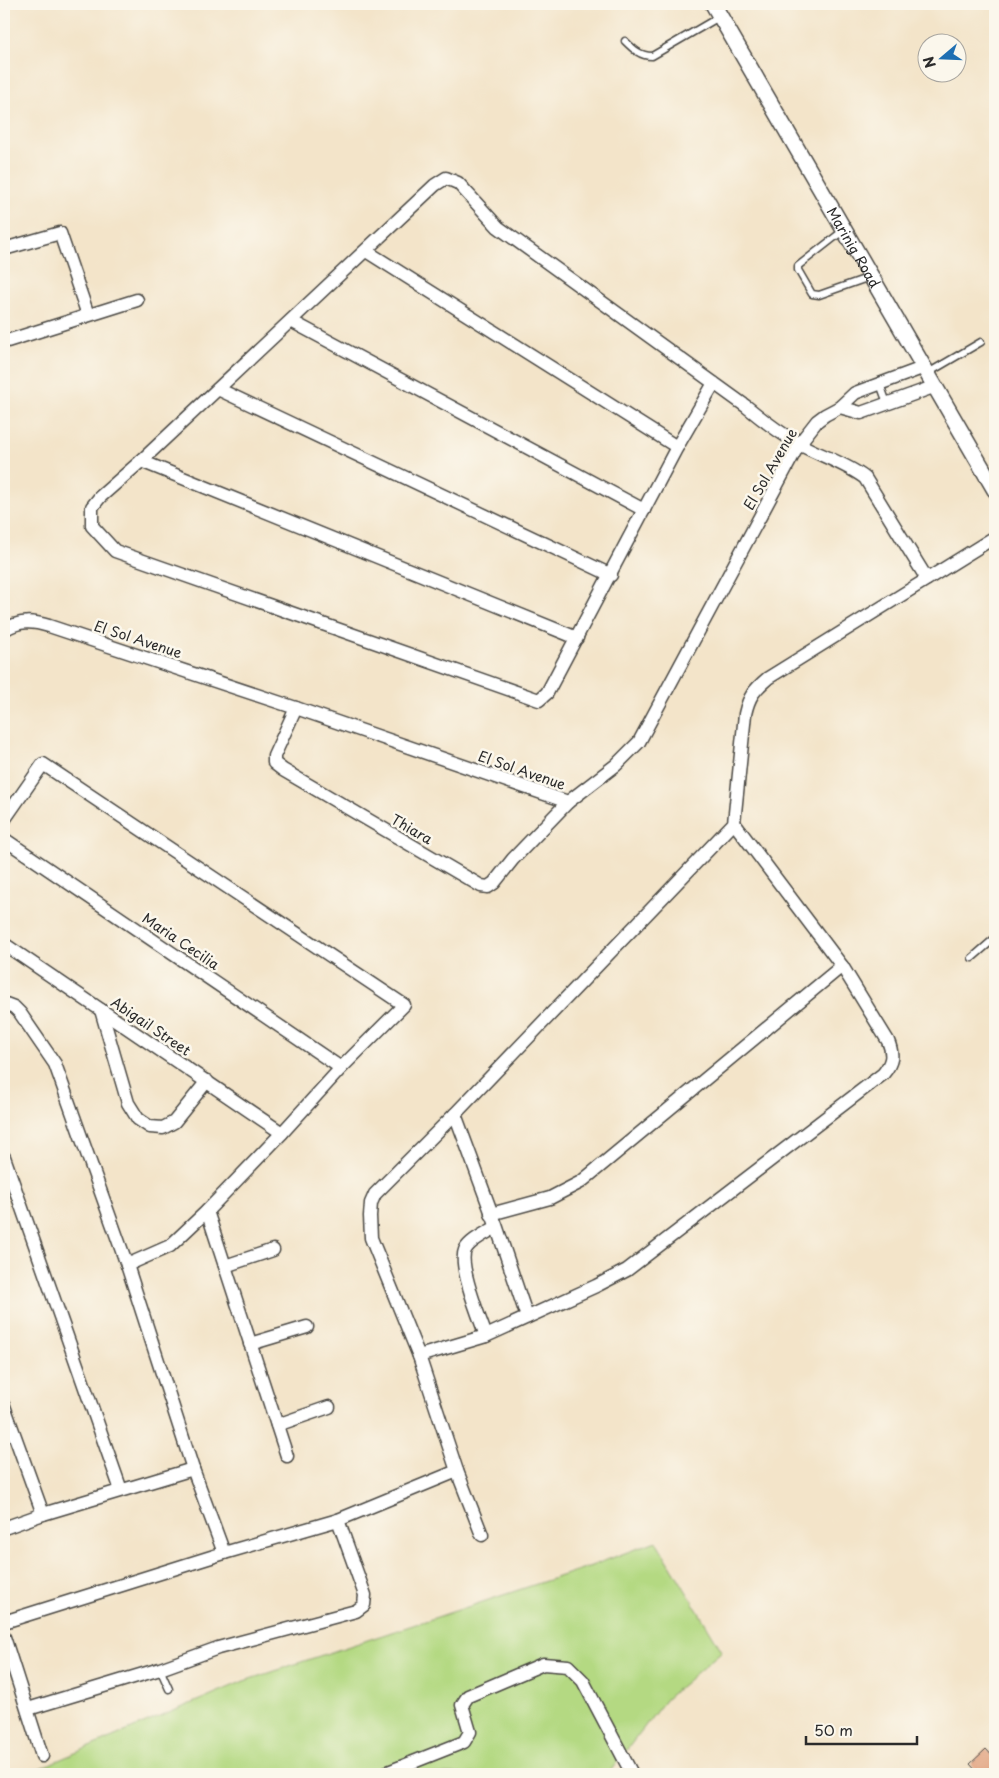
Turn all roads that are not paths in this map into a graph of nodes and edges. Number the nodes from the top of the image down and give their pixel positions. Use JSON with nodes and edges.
{"nodes":[{"id":1,"x":717,"y":10,"type":"edge"},
{"id":2,"x":625,"y":41,"type":"dead end"},
{"id":3,"x":845,"y":230,"type":"junction"},
{"id":4,"x":4,"y":249,"type":"edge"},
{"id":5,"x":366,"y":251,"type":"junction"},
{"id":6,"x":872,"y":276,"type":"junction"},
{"id":7,"x":137,"y":300,"type":"dead end"},
{"id":8,"x":88,"y":315,"type":"junction"},
{"id":9,"x":291,"y":321,"type":"junction"},
{"id":10,"x":4,"y":342,"type":"edge"},
{"id":11,"x":981,"y":342,"type":"dead end"},
{"id":12,"x":930,"y":376,"type":"junction"},
{"id":13,"x":714,"y":383,"type":"junction"},
{"id":14,"x":880,"y":384,"type":"junction"},
{"id":15,"x":218,"y":389,"type":"junction"},
{"id":16,"x":887,"y":403,"type":"junction"},
{"id":17,"x":840,"y":407,"type":"junction"},
{"id":18,"x":800,"y":444,"type":"junction"},
{"id":19,"x":677,"y":447,"type":"junction"},
{"id":20,"x":141,"y":462,"type":"junction"},
{"id":21,"x":995,"y":490,"type":"edge"},
{"id":22,"x":644,"y":510,"type":"junction"},
{"id":23,"x":995,"y":537,"type":"edge"},
{"id":24,"x":611,"y":575,"type":"junction"},
{"id":25,"x":927,"y":579,"type":"junction"},
{"id":26,"x":4,"y":630,"type":"edge"},
{"id":27,"x":577,"y":638,"type":"junction"},
{"id":28,"x":296,"y":708,"type":"junction"},
{"id":29,"x":568,"y":802,"type":"junction"},
{"id":30,"x":4,"y":820,"type":"edge"},
{"id":31,"x":734,"y":823,"type":"junction"},
{"id":32,"x":4,"y":839,"type":"edge"},
{"id":33,"x":995,"y":938,"type":"edge"},
{"id":34,"x":4,"y":944,"type":"edge"},
{"id":35,"x":972,"y":958,"type":"dead end"},
{"id":36,"x":842,"y":966,"type":"junction"},
{"id":37,"x":4,"y":1005,"type":"edge"},
{"id":38,"x":101,"y":1010,"type":"junction"},
{"id":39,"x":341,"y":1068,"type":"junction"},
{"id":40,"x":207,"y":1081,"type":"junction"},
{"id":41,"x":455,"y":1114,"type":"junction"},
{"id":42,"x":282,"y":1133,"type":"junction"},
{"id":43,"x":4,"y":1157,"type":"edge"},
{"id":44,"x":207,"y":1211,"type":"junction"},
{"id":45,"x":491,"y":1214,"type":"junction"},
{"id":46,"x":496,"y":1226,"type":"junction"},
{"id":47,"x":273,"y":1250,"type":"dead end"},
{"id":48,"x":126,"y":1264,"type":"junction"},
{"id":49,"x":225,"y":1266,"type":"junction"},
{"id":50,"x":527,"y":1317,"type":"junction"},
{"id":51,"x":307,"y":1327,"type":"dead end"},
{"id":52,"x":486,"y":1336,"type":"junction"},
{"id":53,"x":250,"y":1344,"type":"junction"},
{"id":54,"x":419,"y":1356,"type":"junction"},
{"id":55,"x":4,"y":1406,"type":"edge"},
{"id":56,"x":330,"y":1407,"type":"dead end"},
{"id":57,"x":277,"y":1425,"type":"junction"},
{"id":58,"x":287,"y":1456,"type":"dead end"},
{"id":59,"x":192,"y":1469,"type":"junction"},
{"id":60,"x":457,"y":1472,"type":"junction"},
{"id":61,"x":122,"y":1490,"type":"junction"},
{"id":62,"x":43,"y":1514,"type":"junction"},
{"id":63,"x":338,"y":1520,"type":"junction"},
{"id":64,"x":4,"y":1528,"type":"edge"},
{"id":65,"x":482,"y":1535,"type":"dead end"},
{"id":66,"x":224,"y":1553,"type":"junction"},
{"id":67,"x":4,"y":1622,"type":"edge"},
{"id":68,"x":4,"y":1637,"type":"edge"},
{"id":69,"x":160,"y":1669,"type":"junction"},
{"id":70,"x":169,"y":1689,"type":"dead end"},
{"id":71,"x":28,"y":1709,"type":"junction"},
{"id":72,"x":42,"y":1756,"type":"dead end"},
{"id":73,"x":383,"y":1774,"type":"edge"},
{"id":74,"x":632,"y":1774,"type":"edge"}],
"edges":[{"from":1,"to":2,"type":"lane"},
{"from":1,"to":3,"type":"street","name":"Marinig Road"},
{"from":3,"to":6,"type":"street","name":"Marinig Road"},
{"from":3,"to":6,"type":"lane"},
{"from":4,"to":8,"type":"street"},
{"from":5,"to":9,"type":"street"},
{"from":5,"to":13,"type":"street"},
{"from":5,"to":19,"type":"street"},
{"from":6,"to":12,"type":"street","name":"Marinig Road"},
{"from":7,"to":8,"type":"street"},
{"from":8,"to":10,"type":"street"},
{"from":9,"to":15,"type":"street"},
{"from":9,"to":22,"type":"street"},
{"from":11,"to":12,"type":"lane"},
{"from":12,"to":14,"type":"street","name":"El Sol Avenue"},
{"from":12,"to":16,"type":"street"},
{"from":12,"to":21,"type":"street","name":"Marinig Road"},
{"from":13,"to":18,"type":"street"},
{"from":13,"to":19,"type":"street"},
{"from":14,"to":16,"type":"lane"},
{"from":14,"to":17,"type":"street","name":"El Sol Avenue"},
{"from":15,"to":20,"type":"street"},
{"from":15,"to":24,"type":"street"},
{"from":16,"to":17,"type":"street"},
{"from":17,"to":18,"type":"street","name":"El Sol Avenue"},
{"from":18,"to":25,"type":"street"},
{"from":18,"to":29,"type":"street","name":"El Sol Avenue"},
{"from":19,"to":22,"type":"street"},
{"from":20,"to":27,"type":"street"},
{"from":20,"to":27,"type":"street"},
{"from":22,"to":24,"type":"street"},
{"from":23,"to":25,"type":"street"},
{"from":24,"to":27,"type":"street"},
{"from":25,"to":31,"type":"street"},
{"from":26,"to":28,"type":"street","name":"El Sol Avenue"},
{"from":28,"to":29,"type":"street","name":"El Sol Avenue"},
{"from":28,"to":29,"type":"street","name":"Thiara"},
{"from":30,"to":39,"type":"street"},
{"from":31,"to":36,"type":"street"},
{"from":31,"to":41,"type":"street"},
{"from":32,"to":39,"type":"street","name":"Maria Cecilia"},
{"from":33,"to":35,"type":"lane"},
{"from":34,"to":38,"type":"street","name":"Abigail Street"},
{"from":36,"to":45,"type":"street"},
{"from":36,"to":50,"type":"street"},
{"from":37,"to":48,"type":"street"},
{"from":38,"to":40,"type":"street","name":"Abigail Street"},
{"from":38,"to":40,"type":"street"},
{"from":39,"to":42,"type":"street"},
{"from":40,"to":42,"type":"street","name":"Abigail Street"},
{"from":41,"to":45,"type":"street"},
{"from":41,"to":54,"type":"street"},
{"from":42,"to":44,"type":"street"},
{"from":43,"to":61,"type":"street"},
{"from":44,"to":48,"type":"street"},
{"from":44,"to":49,"type":"street"},
{"from":45,"to":46,"type":"street"},
{"from":46,"to":50,"type":"street"},
{"from":46,"to":52,"type":"street"},
{"from":47,"to":49,"type":"street"},
{"from":48,"to":59,"type":"street"},
{"from":49,"to":53,"type":"street"},
{"from":50,"to":52,"type":"street"},
{"from":51,"to":53,"type":"street"},
{"from":52,"to":54,"type":"street"},
{"from":53,"to":57,"type":"street"},
{"from":54,"to":60,"type":"street"},
{"from":55,"to":62,"type":"street"},
{"from":56,"to":57,"type":"street"},
{"from":57,"to":58,"type":"street"},
{"from":59,"to":61,"type":"street"},
{"from":59,"to":66,"type":"street"},
{"from":60,"to":63,"type":"street"},
{"from":60,"to":65,"type":"street"},
{"from":61,"to":62,"type":"street"},
{"from":62,"to":64,"type":"street"},
{"from":63,"to":66,"type":"street"},
{"from":63,"to":69,"type":"street"},
{"from":66,"to":67,"type":"street"},
{"from":68,"to":71,"type":"street"},
{"from":69,"to":70,"type":"lane"},
{"from":69,"to":71,"type":"street"},
{"from":71,"to":72,"type":"street"},
{"from":73,"to":74,"type":"street"}]}
